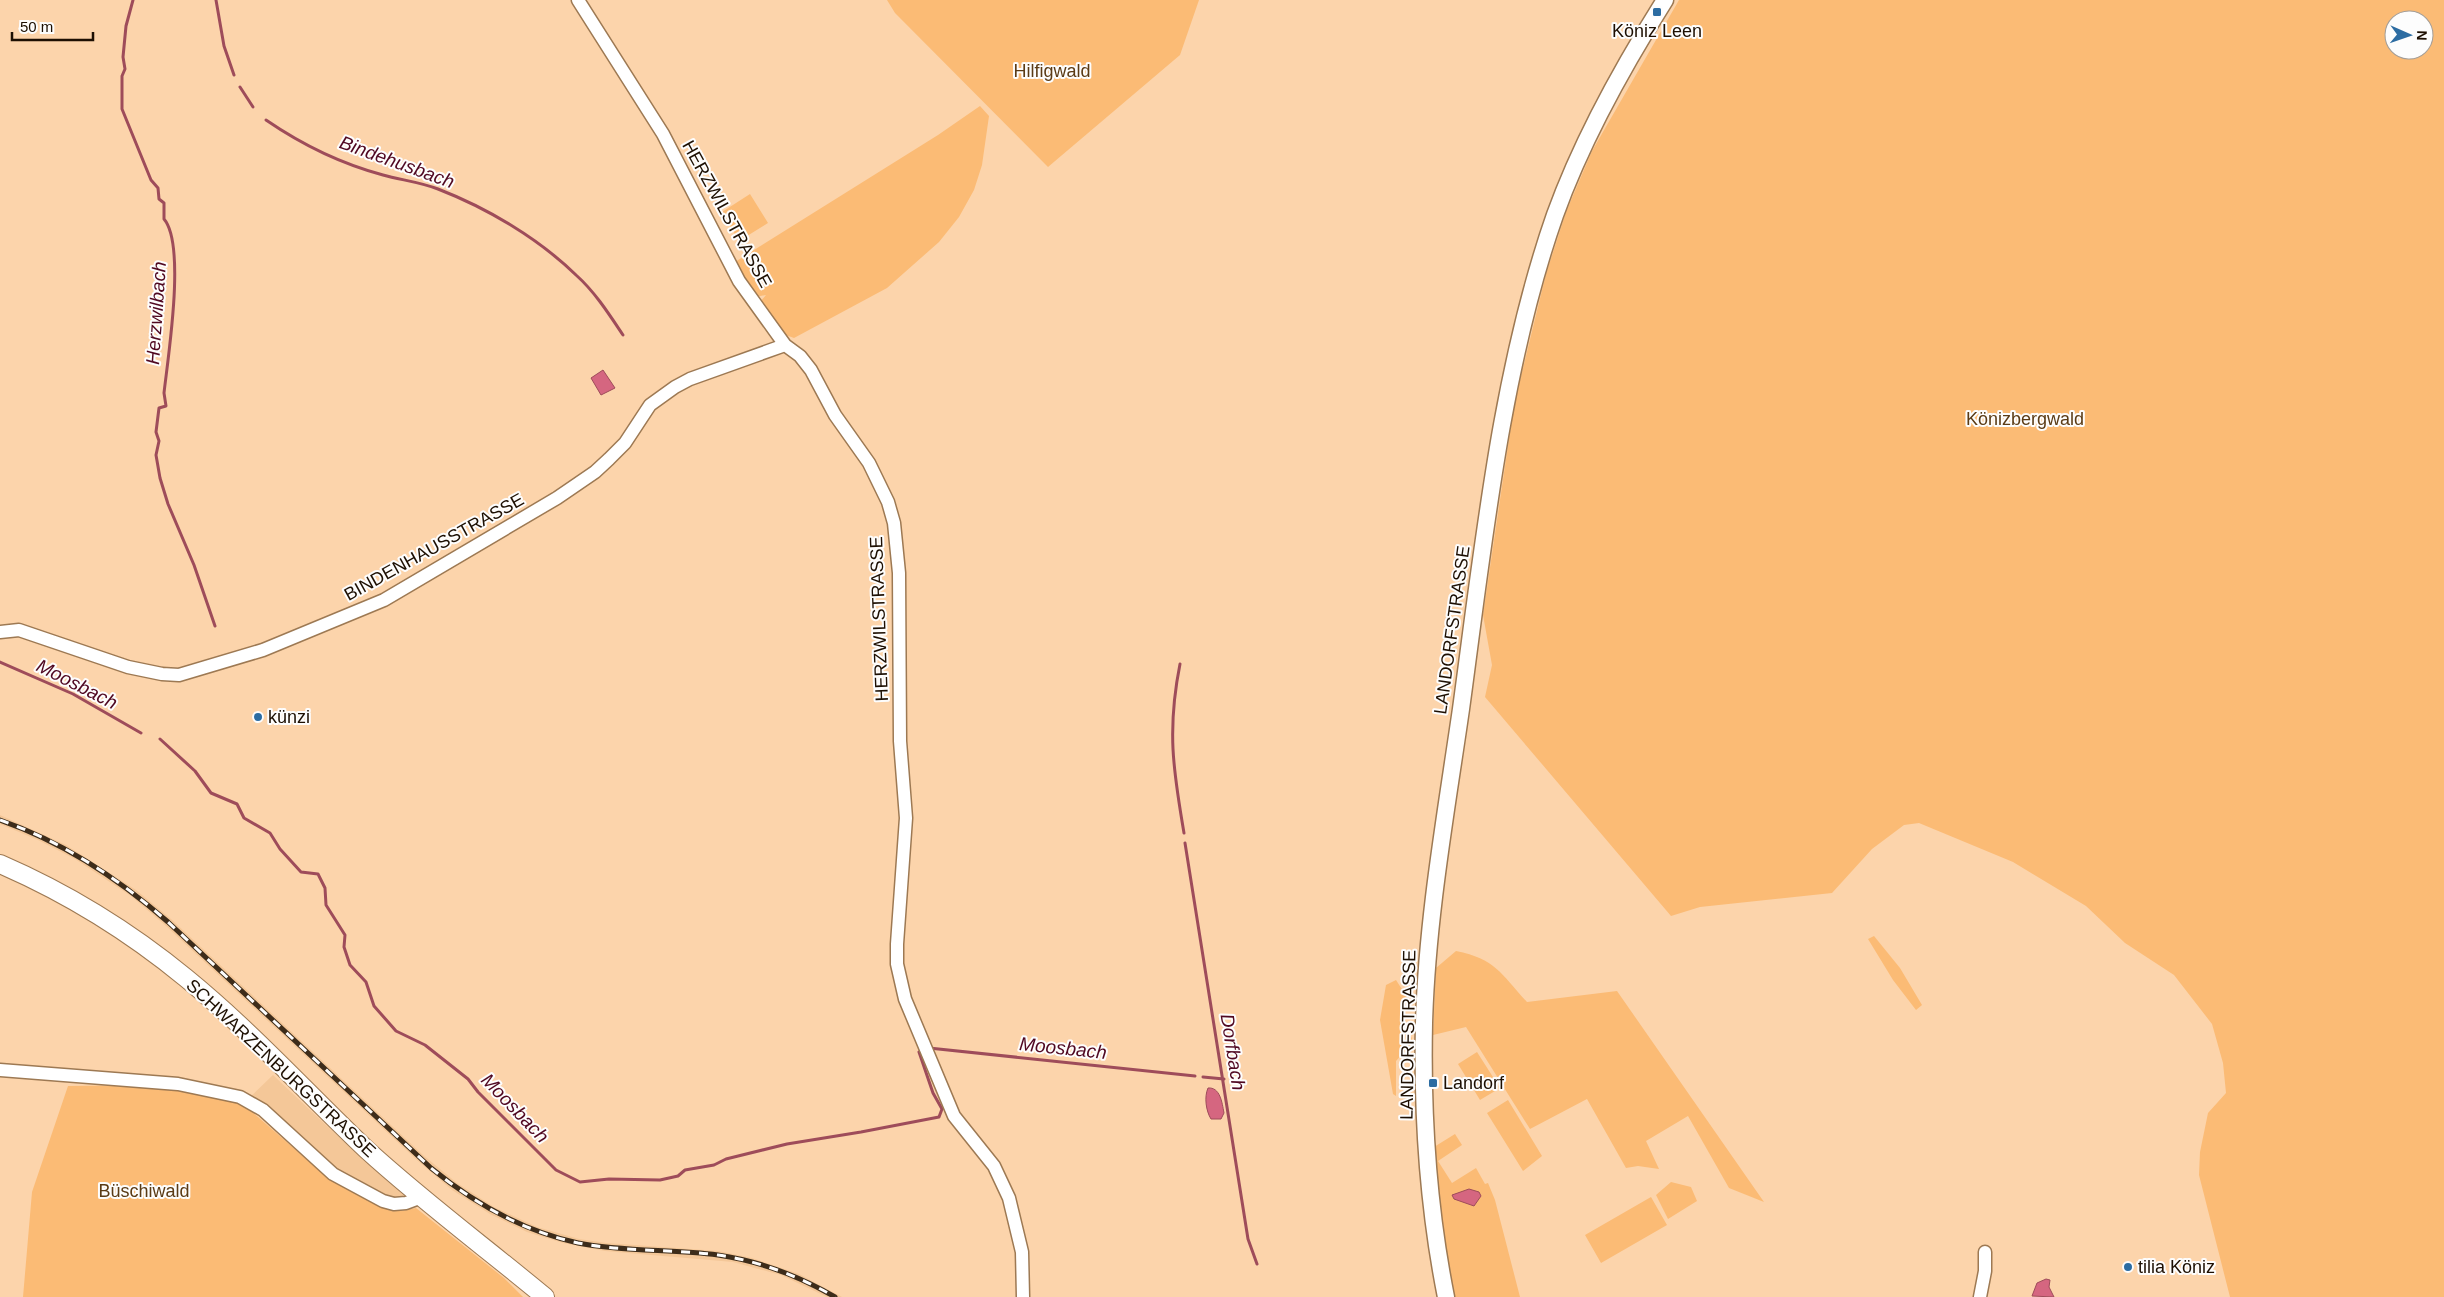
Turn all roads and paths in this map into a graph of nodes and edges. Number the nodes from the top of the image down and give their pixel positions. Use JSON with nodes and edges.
{"nodes":[{"id":1,"x":578,"y":0,"type":"edge"},
{"id":2,"x":1665,"y":0,"type":"edge"},
{"id":3,"x":785,"y":345,"type":"junction"},
{"id":4,"x":0,"y":632,"type":"edge"},
{"id":5,"x":0,"y":864,"type":"edge"},
{"id":6,"x":0,"y":1070,"type":"edge"},
{"id":7,"x":422,"y":1197,"type":"junction"},
{"id":8,"x":1985,"y":1252,"type":"dead end"},
{"id":9,"x":545,"y":1297,"type":"edge"},
{"id":10,"x":1023,"y":1297,"type":"edge"},
{"id":11,"x":1446,"y":1297,"type":"edge"},
{"id":12,"x":1980,"y":1297,"type":"edge"}],
"edges":[{"from":1,"to":3,"type":"street","name":"HERZWILSTRASSE"},
{"from":2,"to":11,"type":"street","name":"LANDORFSTRASSE"},
{"from":3,"to":4,"type":"street","name":"BINDENHAUSSTRASSE"},
{"from":3,"to":10,"type":"street","name":"HERZWILSTRASSE"},
{"from":5,"to":7,"type":"main road","name":"SCHWARZENBURGSTRASSE"},
{"from":6,"to":7,"type":"street"},
{"from":7,"to":9,"type":"main road","name":"SCHWARZENBURGSTRASSE"},
{"from":8,"to":12,"type":"street"}]}
